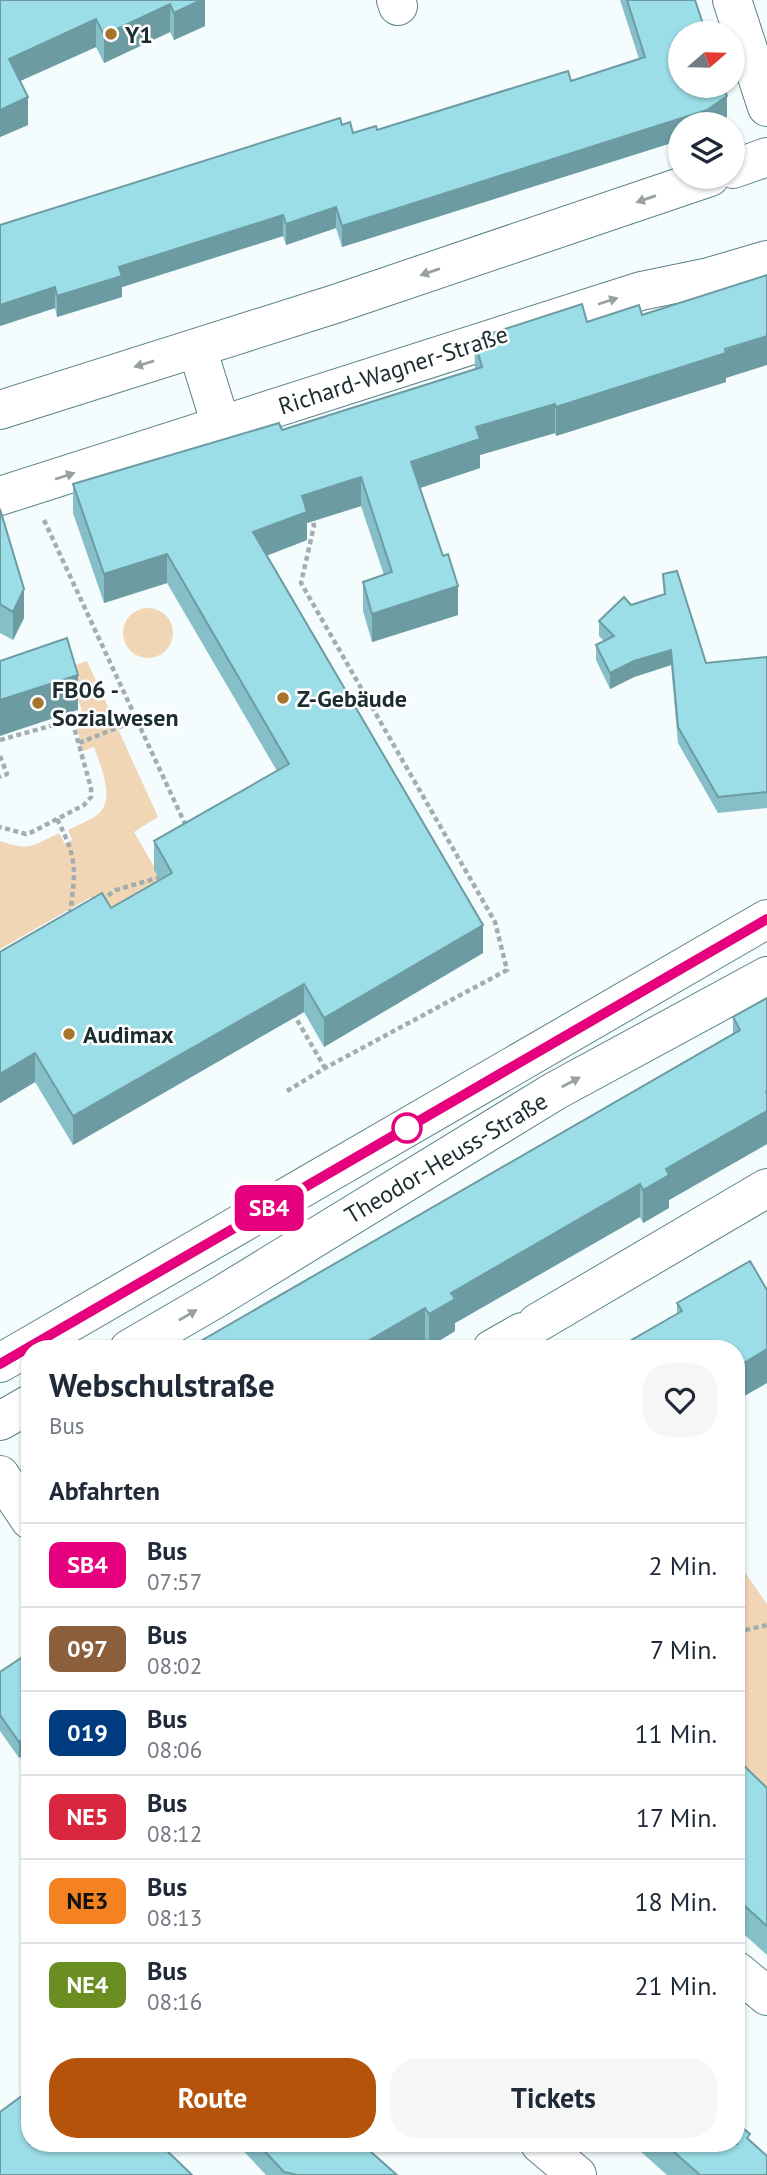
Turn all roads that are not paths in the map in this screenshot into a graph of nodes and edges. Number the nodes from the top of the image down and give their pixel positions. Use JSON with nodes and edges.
{"nodes":[{"id":1,"x":732,"y":0,"type":"edge"},
{"id":2,"x":767,"y":107,"type":"edge"},
{"id":3,"x":767,"y":157,"type":"edge"},
{"id":4,"x":745,"y":165,"type":"edge"},
{"id":5,"x":675,"y":189,"type":"edge"},
{"id":6,"x":767,"y":260,"type":"edge"},
{"id":7,"x":197,"y":348,"type":"junction"},
{"id":8,"x":0,"y":410,"type":"edge"},
{"id":9,"x":221,"y":425,"type":"junction"},
{"id":10,"x":15,"y":491,"type":"edge"},
{"id":11,"x":767,"y":919,"type":"edge"},
{"id":12,"x":767,"y":976,"type":"edge"},
{"id":13,"x":762,"y":1203,"type":"edge"},
{"id":14,"x":517,"y":1335,"type":"edge"},
{"id":15,"x":40,"y":1340,"type":"edge"},
{"id":16,"x":144,"y":1340,"type":"edge"},
{"id":17,"x":21,"y":1351,"type":"edge"},
{"id":18,"x":0,"y":1363,"type":"edge"},
{"id":19,"x":21,"y":1409,"type":"edge"},
{"id":20,"x":0,"y":1420,"type":"edge"},
{"id":21,"x":0,"y":1475,"type":"edge"},
{"id":22,"x":21,"y":1506,"type":"edge"},
{"id":23,"x":745,"y":1978,"type":"edge"},
{"id":24,"x":767,"y":1996,"type":"edge"},
{"id":25,"x":550,"y":2152,"type":"edge"},
{"id":26,"x":577,"y":2175,"type":"edge"}],
"edges":[{"from":1,"to":2,"type":"street"},
{"from":3,"to":4,"type":"street"},
{"from":5,"to":7,"type":"street","one_way":true},
{"from":9,"to":6,"type":"street","name":"Richard-Wagner-Straße","one_way":true},
{"from":7,"to":8,"type":"street","one_way":true},
{"from":7,"to":9,"type":"street"},
{"from":10,"to":9,"type":"street","name":"Richard-Wagner-Straße","one_way":true},
{"from":11,"to":15,"type":"street","name":"Theodor-Heuss-Straße"},
{"from":16,"to":12,"type":"street","name":"Theodor-Heuss-Straße","one_way":true},
{"from":13,"to":14,"type":"street"},
{"from":17,"to":18,"type":"street","name":"Theodor-Heuss-Straße"},
{"from":19,"to":20,"type":"street"},
{"from":21,"to":22,"type":"street"},
{"from":23,"to":24,"type":"street"},
{"from":25,"to":26,"type":"street"}]}
